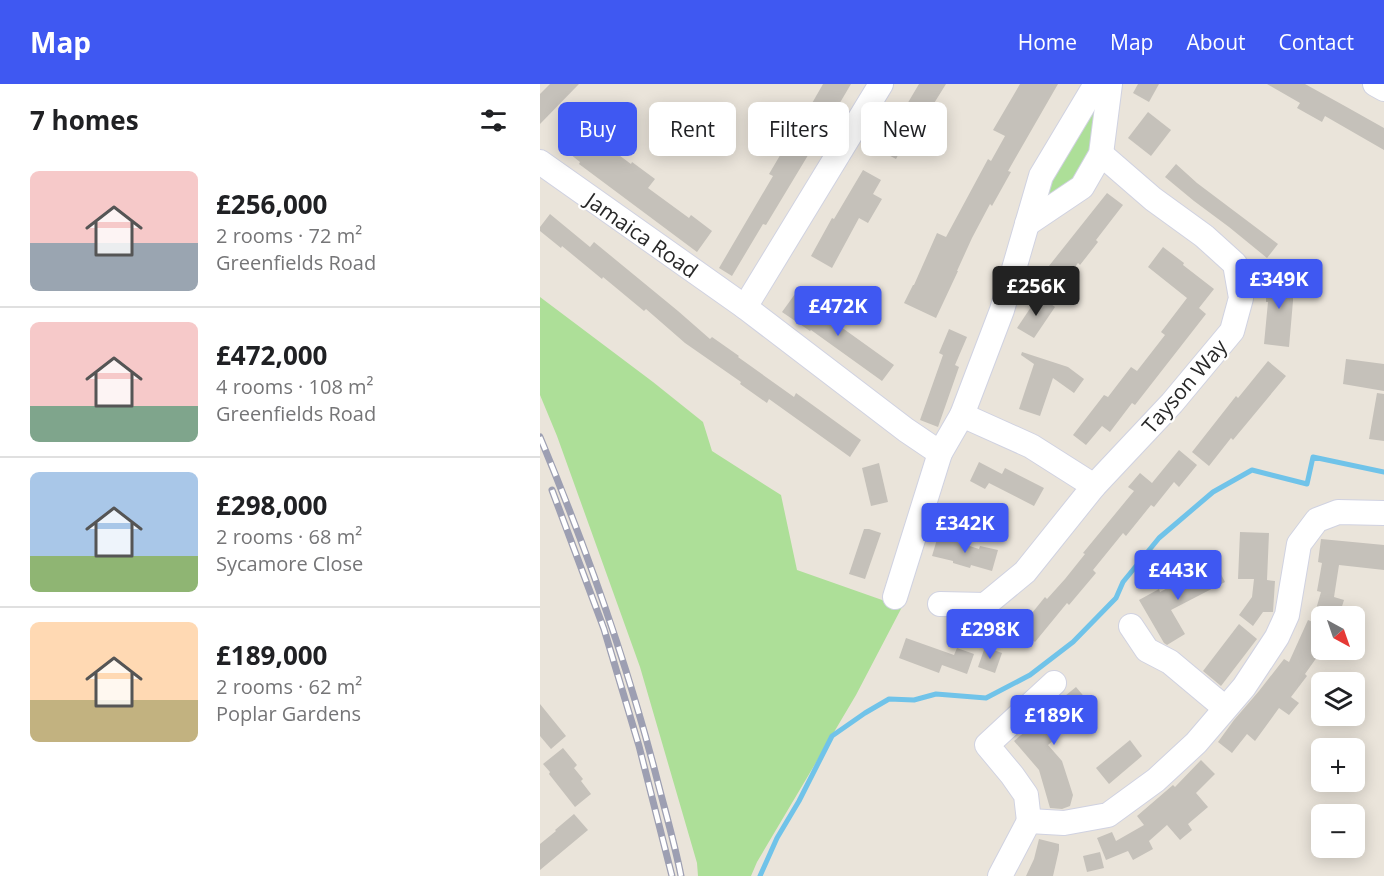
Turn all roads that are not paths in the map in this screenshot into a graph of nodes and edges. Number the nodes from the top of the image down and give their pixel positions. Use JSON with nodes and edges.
{"nodes":[{"id":1,"x":881,"y":84,"type":"edge"},
{"id":2,"x":1096,"y":84,"type":"edge"},
{"id":3,"x":1110,"y":84,"type":"edge"},
{"id":4,"x":1375,"y":84,"type":"edge"},
{"id":5,"x":1384,"y":89,"type":"edge"},
{"id":6,"x":1101,"y":154,"type":"junction"},
{"id":7,"x":540,"y":162,"type":"edge"},
{"id":8,"x":1027,"y":224,"type":"junction"},
{"id":9,"x":745,"y":307,"type":"junction"},
{"id":10,"x":962,"y":415,"type":"junction"},
{"id":11,"x":940,"y":453,"type":"junction"},
{"id":12,"x":1094,"y":486,"type":"junction"},
{"id":13,"x":1384,"y":513,"type":"edge"},
{"id":14,"x":895,"y":597,"type":"dead end"},
{"id":15,"x":940,"y":604,"type":"dead end"},
{"id":16,"x":1131,"y":626,"type":"dead end"},
{"id":17,"x":1054,"y":683,"type":"dead end"},
{"id":18,"x":1225,"y":708,"type":"junction"},
{"id":19,"x":1029,"y":821,"type":"junction"},
{"id":20,"x":1000,"y":876,"type":"edge"}],
"edges":[{"from":1,"to":9,"type":"street"},
{"from":2,"to":8,"type":"street"},
{"from":3,"to":6,"type":"street"},
{"from":4,"to":5,"type":"street"},
{"from":6,"to":8,"type":"street"},
{"from":6,"to":12,"type":"street","name":"Tayson Way"},
{"from":7,"to":9,"type":"street","name":"Jamaica Road"},
{"from":8,"to":10,"type":"street"},
{"from":9,"to":11,"type":"street","name":"Jamaica Road"},
{"from":10,"to":11,"type":"street"},
{"from":10,"to":12,"type":"street"},
{"from":11,"to":14,"type":"street"},
{"from":12,"to":15,"type":"street","name":"Tayson Way"},
{"from":13,"to":18,"type":"street"},
{"from":16,"to":18,"type":"street"},
{"from":17,"to":19,"type":"street"},
{"from":18,"to":19,"type":"street"},
{"from":19,"to":20,"type":"street"}]}
